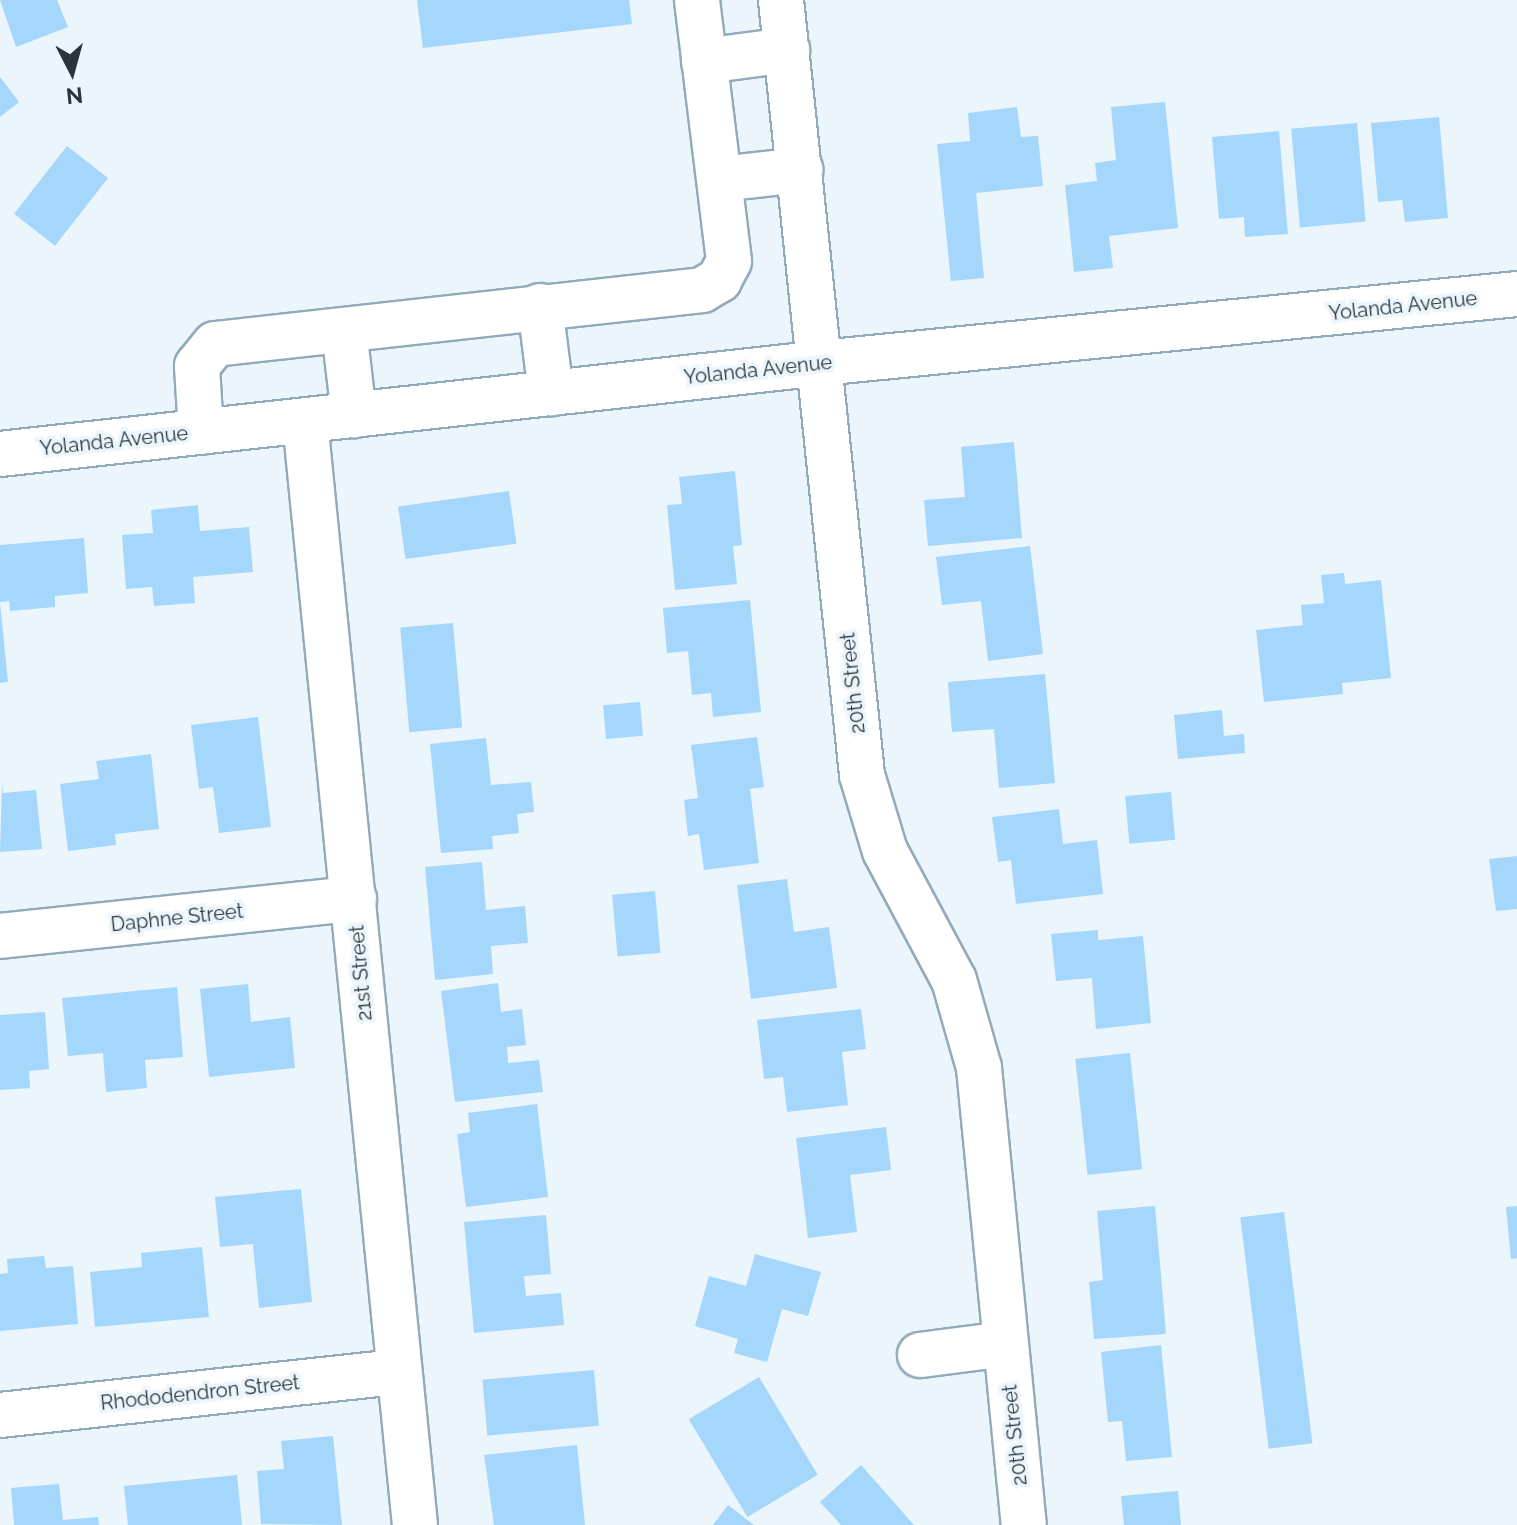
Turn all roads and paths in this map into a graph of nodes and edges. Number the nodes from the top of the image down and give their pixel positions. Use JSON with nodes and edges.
{"nodes":[{"id":1,"x":697,"y":0,"type":"edge"},
{"id":2,"x":781,"y":0,"type":"edge"},
{"id":3,"x":787,"y":50,"type":"junction"},
{"id":4,"x":704,"y":61,"type":"junction"},
{"id":5,"x":800,"y":170,"type":"junction"},
{"id":6,"x":720,"y":179,"type":"junction"},
{"id":7,"x":1517,"y":294,"type":"edge"},
{"id":8,"x":540,"y":306,"type":"junction"},
{"id":9,"x":344,"y":330,"type":"junction"},
{"id":10,"x":821,"y":363,"type":"junction"},
{"id":11,"x":551,"y":393,"type":"junction"},
{"id":12,"x":354,"y":415,"type":"junction"},
{"id":13,"x":305,"y":421,"type":"junction"},
{"id":14,"x":201,"y":432,"type":"junction"},
{"id":15,"x":0,"y":454,"type":"edge"},
{"id":16,"x":354,"y":899,"type":"junction"},
{"id":17,"x":0,"y":936,"type":"edge"},
{"id":18,"x":1005,"y":1344,"type":"junction"},
{"id":19,"x":920,"y":1355,"type":"dead end"},
{"id":20,"x":399,"y":1372,"type":"junction"},
{"id":21,"x":0,"y":1415,"type":"edge"},
{"id":22,"x":415,"y":1525,"type":"edge"},
{"id":23,"x":1024,"y":1525,"type":"edge"}],
"edges":[{"from":1,"to":4,"type":"street"},
{"from":2,"to":3,"type":"street","name":"20th Street"},
{"from":3,"to":4,"type":"street"},
{"from":3,"to":5,"type":"street","name":"20th Street"},
{"from":4,"to":6,"type":"street"},
{"from":5,"to":6,"type":"street"},
{"from":5,"to":10,"type":"street","name":"20th Street"},
{"from":6,"to":8,"type":"street"},
{"from":7,"to":10,"type":"street","name":"Yolanda Avenue"},
{"from":8,"to":9,"type":"street"},
{"from":8,"to":11,"type":"street"},
{"from":9,"to":12,"type":"street"},
{"from":9,"to":14,"type":"street"},
{"from":10,"to":11,"type":"street","name":"Yolanda Avenue"},
{"from":10,"to":18,"type":"street","name":"20th Street"},
{"from":11,"to":12,"type":"street","name":"Yolanda Avenue"},
{"from":12,"to":13,"type":"street","name":"Yolanda Avenue"},
{"from":13,"to":14,"type":"street","name":"Yolanda Avenue"},
{"from":13,"to":16,"type":"street","name":"21st Street"},
{"from":14,"to":15,"type":"street","name":"Yolanda Avenue"},
{"from":16,"to":17,"type":"street","name":"Daphne Street"},
{"from":16,"to":20,"type":"street","name":"21st Street"},
{"from":18,"to":19,"type":"street"},
{"from":18,"to":23,"type":"street","name":"20th Street"},
{"from":20,"to":21,"type":"street","name":"Rhododendron Street"},
{"from":20,"to":22,"type":"street","name":"21st Street"}]}
